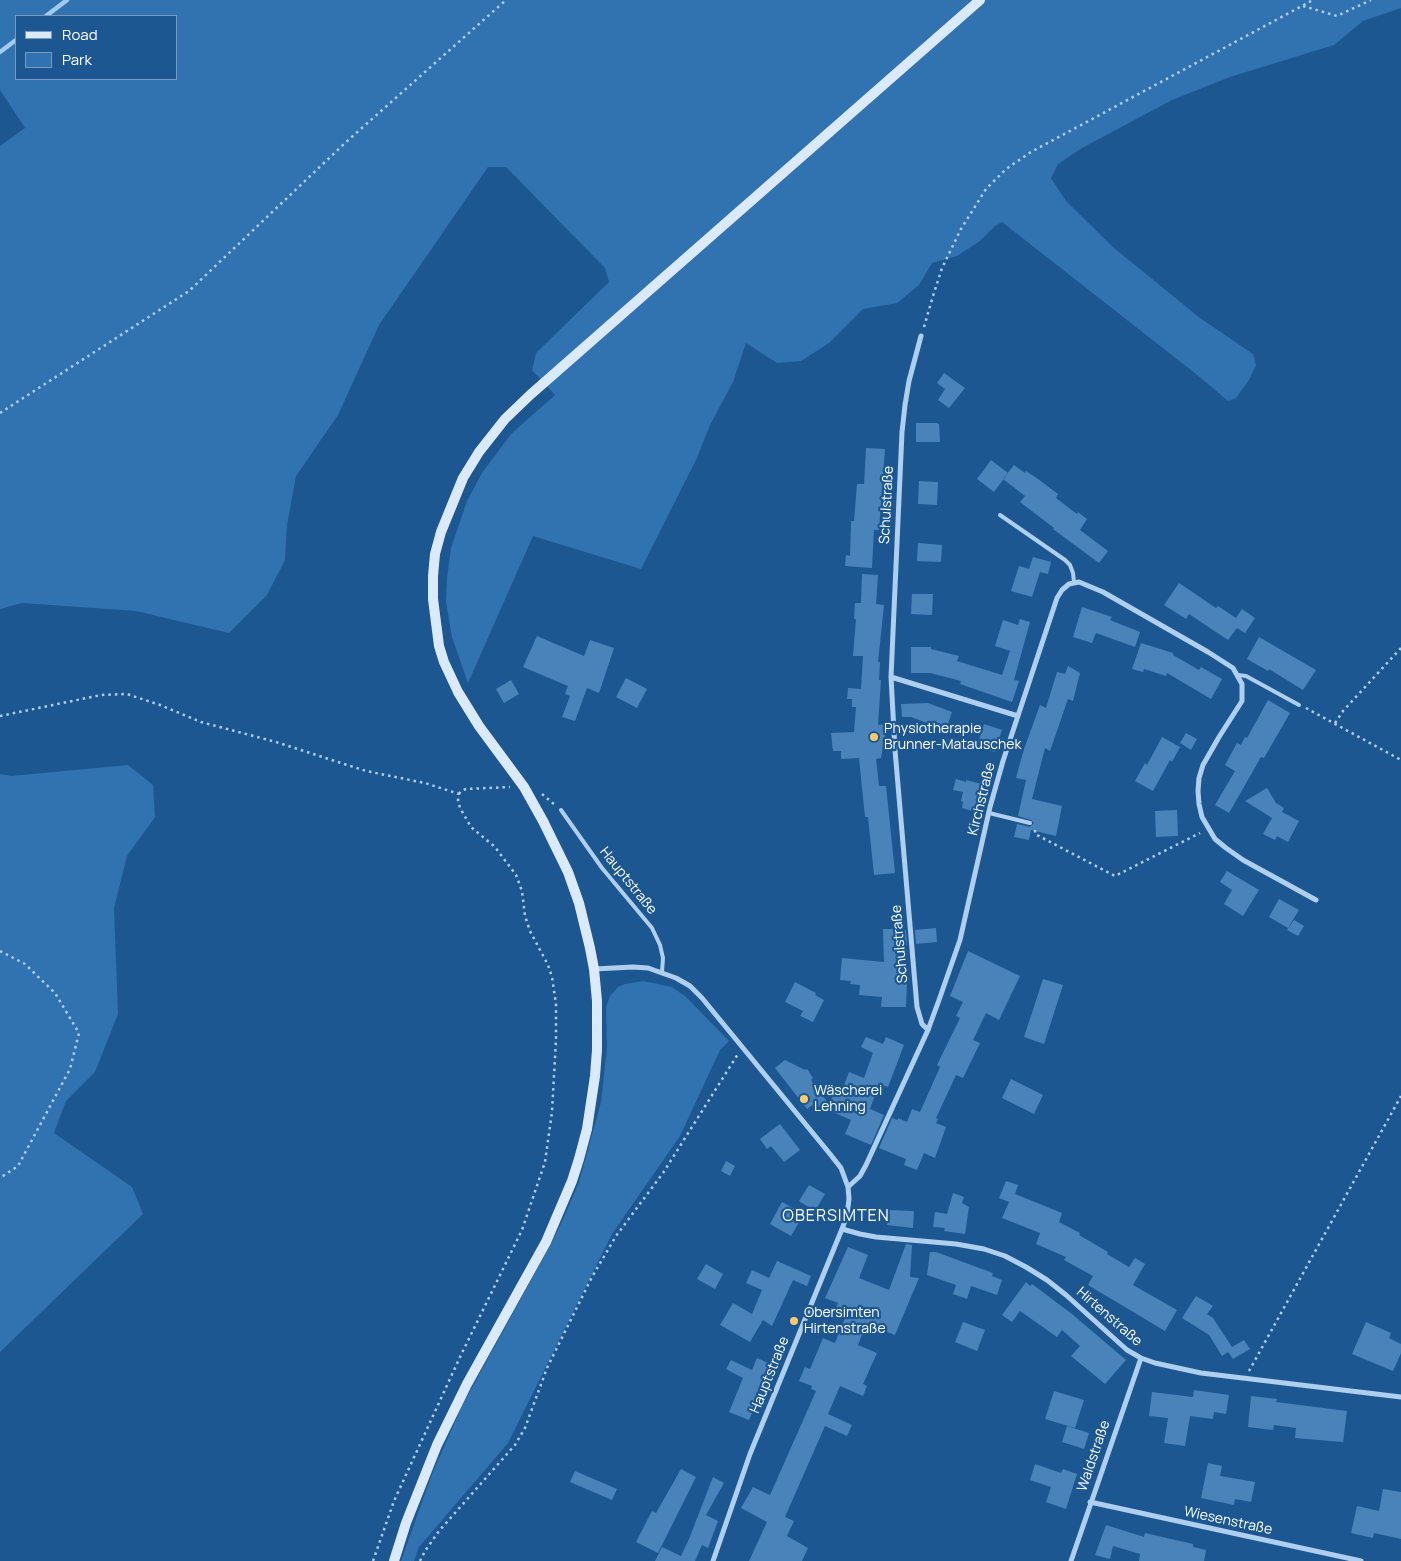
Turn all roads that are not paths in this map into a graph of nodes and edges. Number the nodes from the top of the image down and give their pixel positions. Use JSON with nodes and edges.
{"nodes":[{"id":1,"x":980,"y":0,"type":"edge"},
{"id":2,"x":922,"y":336,"type":"road end"},
{"id":3,"x":1000,"y":515,"type":"dead end"},
{"id":4,"x":1074,"y":582,"type":"junction"},
{"id":5,"x":1238,"y":675,"type":"junction"},
{"id":6,"x":891,"y":677,"type":"junction"},
{"id":7,"x":1300,"y":705,"type":"road end"},
{"id":8,"x":1018,"y":716,"type":"junction"},
{"id":9,"x":561,"y":810,"type":"dead end"},
{"id":10,"x":989,"y":813,"type":"junction"},
{"id":11,"x":1030,"y":823,"type":"road end"},
{"id":12,"x":1316,"y":900,"type":"dead end"},
{"id":13,"x":594,"y":969,"type":"junction"},
{"id":14,"x":662,"y":972,"type":"junction"},
{"id":15,"x":928,"y":1030,"type":"junction"},
{"id":16,"x":848,"y":1187,"type":"junction"},
{"id":17,"x":842,"y":1229,"type":"junction"},
{"id":18,"x":1141,"y":1358,"type":"junction"},
{"id":19,"x":1401,"y":1398,"type":"edge"},
{"id":20,"x":1090,"y":1502,"type":"junction"},
{"id":21,"x":394,"y":1561,"type":"edge"},
{"id":22,"x":713,"y":1561,"type":"edge"},
{"id":23,"x":1071,"y":1561,"type":"edge"},
{"id":24,"x":1360,"y":1561,"type":"edge"}],
"edges":[{"from":1,"to":13,"type":"main road"},
{"from":2,"to":6,"type":"street","name":"Schulstraße"},
{"from":3,"to":4,"type":"lane"},
{"from":4,"to":5,"type":"street"},
{"from":4,"to":8,"type":"street","name":"Kirchstraße"},
{"from":5,"to":7,"type":"lane"},
{"from":5,"to":12,"type":"street"},
{"from":6,"to":8,"type":"street"},
{"from":6,"to":15,"type":"street","name":"Schulstraße"},
{"from":8,"to":10,"type":"street","name":"Kirchstraße"},
{"from":9,"to":14,"type":"lane","name":"Hauptstraße"},
{"from":10,"to":11,"type":"lane"},
{"from":10,"to":15,"type":"street","name":"Kirchstraße"},
{"from":13,"to":14,"type":"street","name":"Hauptstraße"},
{"from":13,"to":21,"type":"main road"},
{"from":14,"to":16,"type":"street","name":"Hauptstraße"},
{"from":15,"to":16,"type":"street"},
{"from":16,"to":17,"type":"street","name":"Hauptstraße"},
{"from":17,"to":18,"type":"street","name":"Hirtenstraße"},
{"from":17,"to":22,"type":"street","name":"Hauptstraße"},
{"from":18,"to":19,"type":"street","name":"Hirtenstraße"},
{"from":18,"to":20,"type":"street","name":"Waldstraße"},
{"from":20,"to":23,"type":"street","name":"Waldstraße"},
{"from":20,"to":24,"type":"street","name":"Wiesenstraße"}]}
